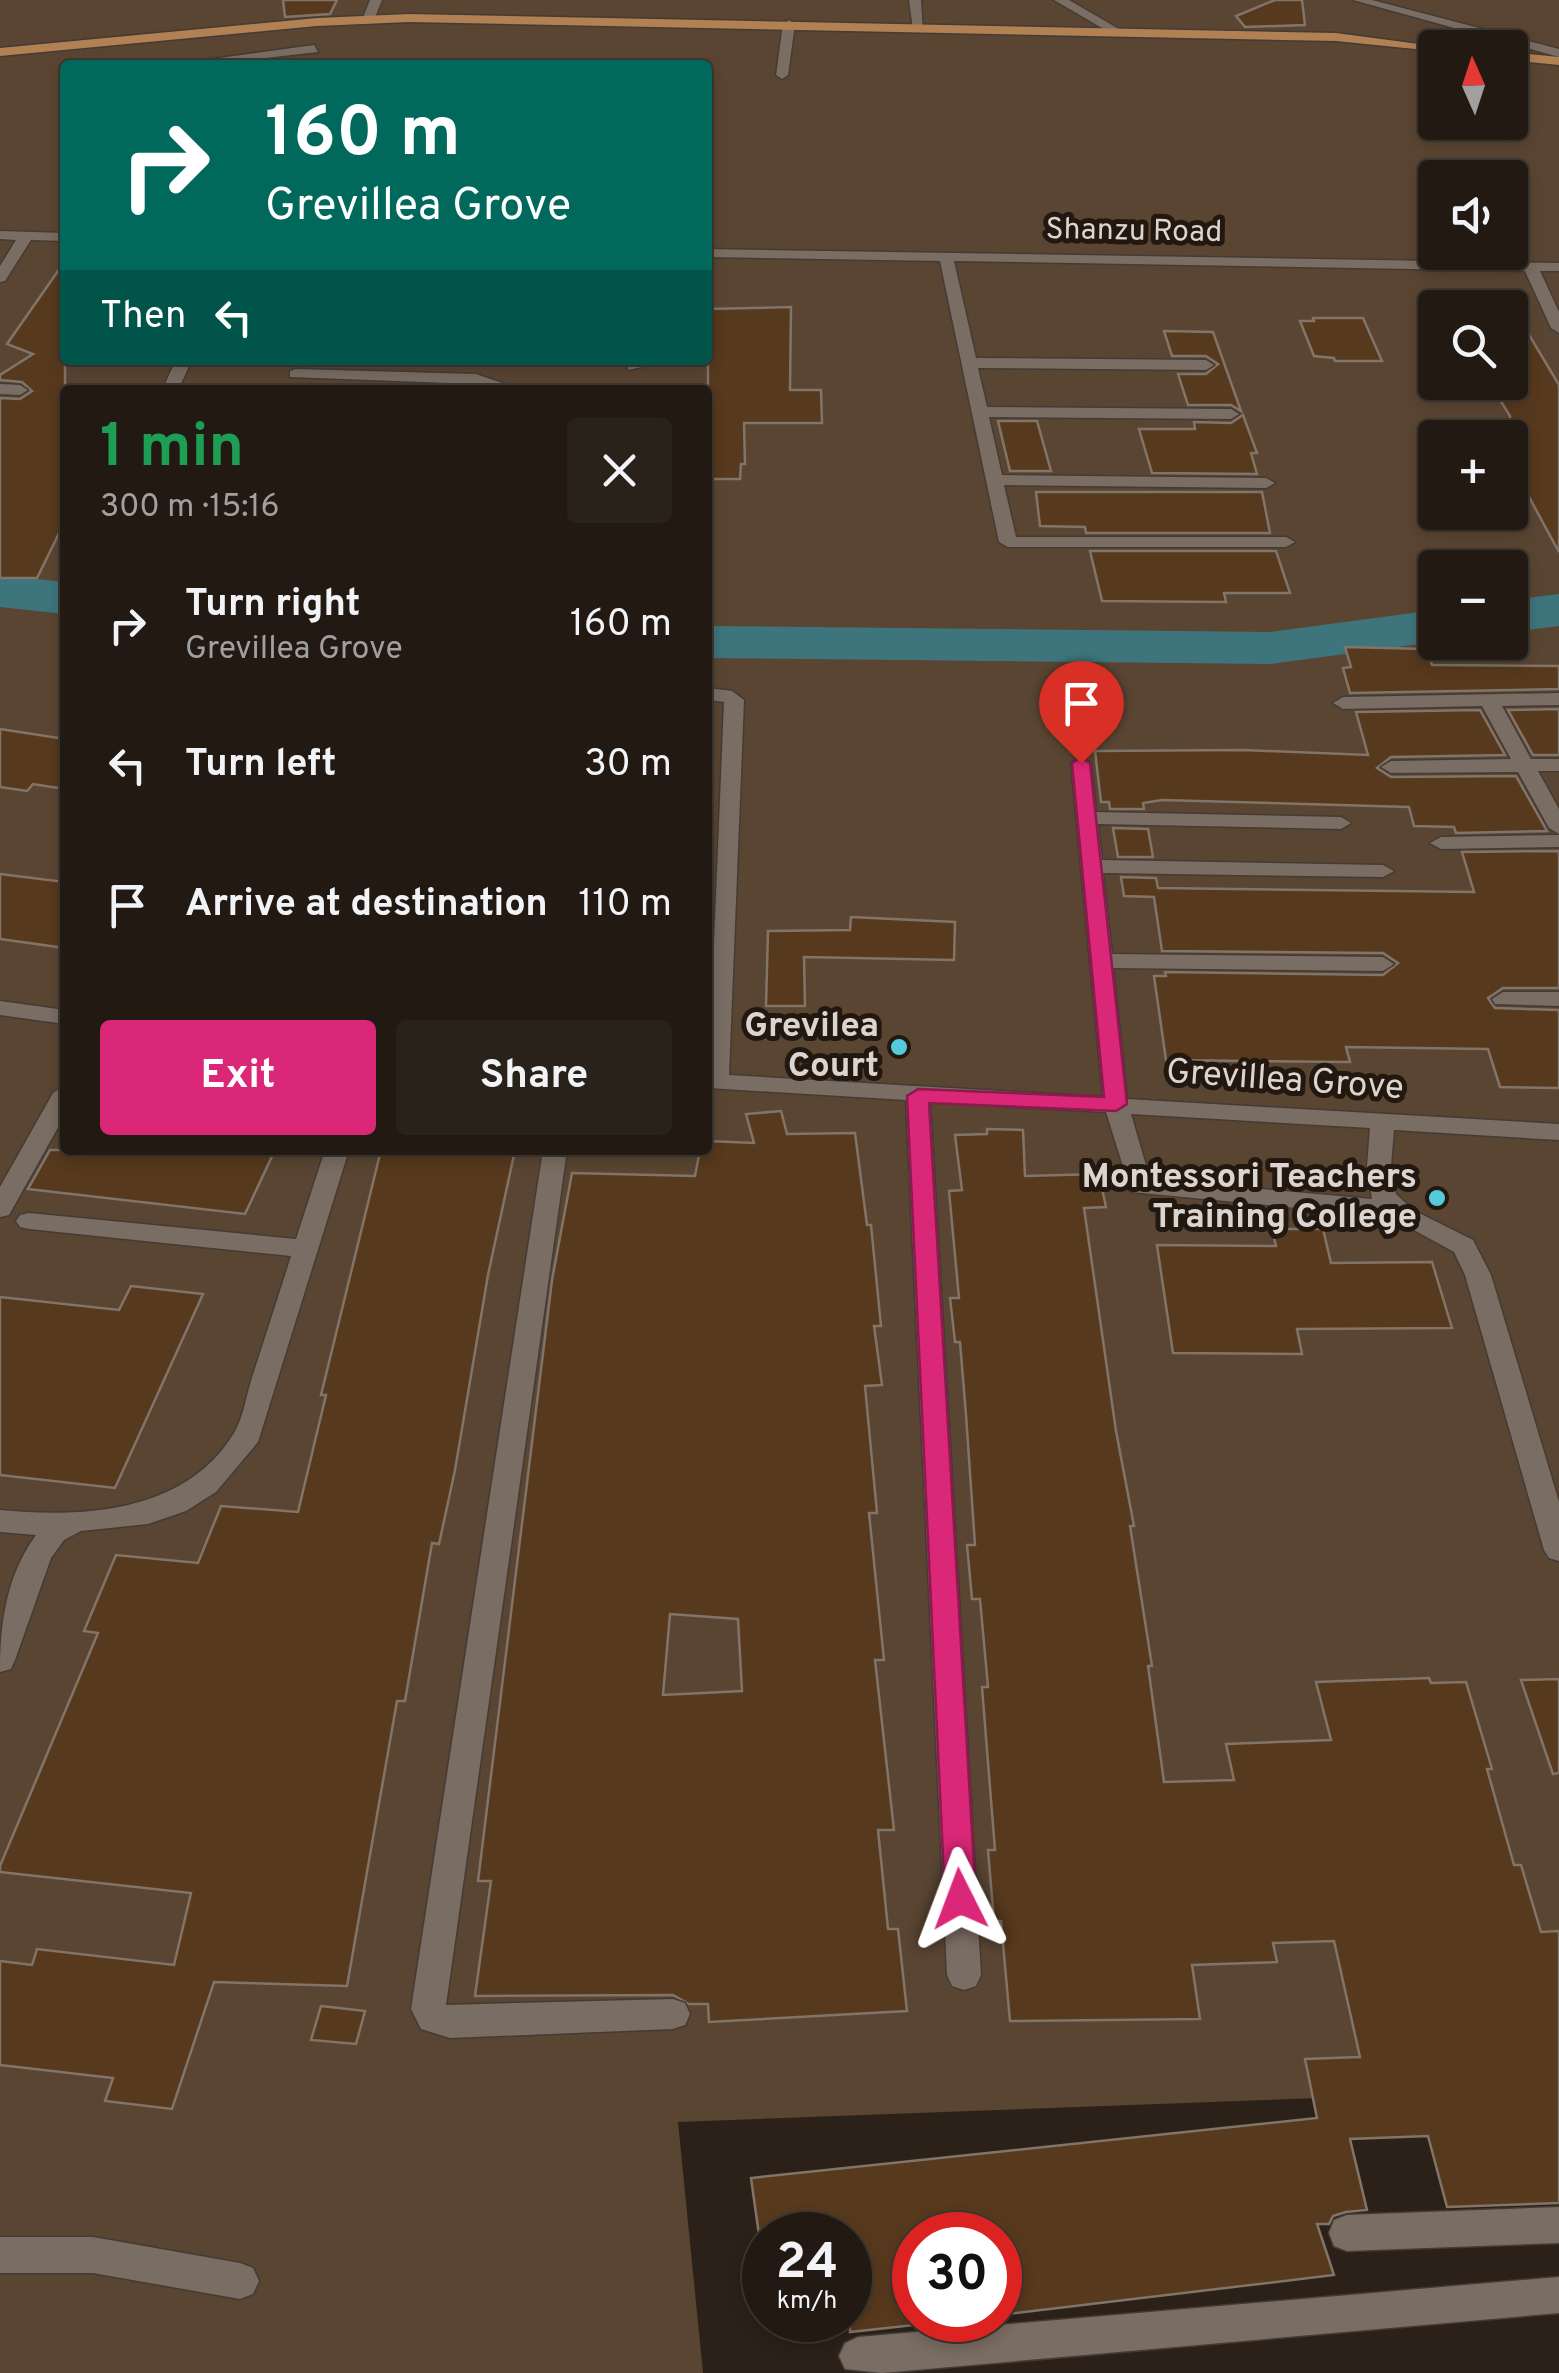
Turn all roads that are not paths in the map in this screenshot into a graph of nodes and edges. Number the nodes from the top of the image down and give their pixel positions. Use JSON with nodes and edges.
{"nodes":[{"id":1,"x":376,"y":0,"type":"edge"},
{"id":2,"x":915,"y":0,"type":"edge"},
{"id":3,"x":1060,"y":0,"type":"edge"},
{"id":4,"x":1359,"y":0,"type":"edge"},
{"id":5,"x":368,"y":20,"type":"junction"},
{"id":6,"x":789,"y":24,"type":"junction"},
{"id":7,"x":919,"y":29,"type":"junction"},
{"id":8,"x":1118,"y":32,"type":"junction"},
{"id":9,"x":195,"y":33,"type":"junction"},
{"id":10,"x":1418,"y":46,"type":"edge"},
{"id":11,"x":314,"y":49,"type":"dead end"},
{"id":12,"x":0,"y":52,"type":"edge"},
{"id":13,"x":1559,"y":52,"type":"edge"},
{"id":14,"x":1528,"y":58,"type":"edge"},
{"id":15,"x":183,"y":60,"type":"edge"},
{"id":16,"x":223,"y":60,"type":"edge"},
{"id":17,"x":1559,"y":61,"type":"edge"},
{"id":18,"x":782,"y":75,"type":"dead end"},
{"id":19,"x":0,"y":235,"type":"edge"},
{"id":20,"x":26,"y":236,"type":"junction"},
{"id":21,"x":60,"y":237,"type":"edge"},
{"id":22,"x":712,"y":253,"type":"edge"},
{"id":23,"x":946,"y":257,"type":"junction"},
{"id":24,"x":1530,"y":266,"type":"junction"},
{"id":25,"x":1559,"y":267,"type":"edge"},
{"id":26,"x":0,"y":278,"type":"edge"},
{"id":27,"x":1559,"y":328,"type":"edge"},
{"id":28,"x":970,"y":364,"type":"junction"},
{"id":29,"x":1206,"y":365,"type":"dead end"},
{"id":30,"x":296,"y":374,"type":"dead end"},
{"id":31,"x":501,"y":383,"type":"edge"},
{"id":32,"x":0,"y":389,"type":"edge"},
{"id":33,"x":20,"y":390,"type":"dead end"},
{"id":34,"x":980,"y":412,"type":"junction"},
{"id":35,"x":1231,"y":414,"type":"dead end"},
{"id":36,"x":994,"y":480,"type":"junction"},
{"id":37,"x":1266,"y":483,"type":"dead end"},
{"id":38,"x":1286,"y":542,"type":"dead end"},
{"id":39,"x":712,"y":694,"type":"edge"},
{"id":40,"x":1559,"y":699,"type":"edge"},
{"id":41,"x":1489,"y":701,"type":"junction"},
{"id":42,"x":1344,"y":703,"type":"dead end"},
{"id":43,"x":1081,"y":763,"type":"dead end"},
{"id":44,"x":719,"y":764,"type":"edge"},
{"id":45,"x":1559,"y":765,"type":"edge"},
{"id":46,"x":1526,"y":766,"type":"junction"},
{"id":47,"x":1390,"y":767,"type":"dead end"},
{"id":48,"x":1087,"y":818,"type":"junction"},
{"id":49,"x":1341,"y":823,"type":"dead end"},
{"id":50,"x":1559,"y":828,"type":"edge"},
{"id":51,"x":1559,"y":840,"type":"edge"},
{"id":52,"x":1441,"y":843,"type":"dead end"},
{"id":53,"x":1092,"y":866,"type":"junction"},
{"id":54,"x":1382,"y":871,"type":"dead end"},
{"id":55,"x":715,"y":930,"type":"edge"},
{"id":56,"x":1100,"y":962,"type":"junction"},
{"id":57,"x":1383,"y":964,"type":"dead end"},
{"id":58,"x":1502,"y":999,"type":"dead end"},
{"id":59,"x":1559,"y":999,"type":"edge"},
{"id":60,"x":0,"y":1008,"type":"edge"},
{"id":61,"x":60,"y":1016,"type":"edge"},
{"id":62,"x":712,"y":1081,"type":"edge"},
{"id":63,"x":918,"y":1096,"type":"junction"},
{"id":64,"x":60,"y":1103,"type":"edge"},
{"id":65,"x":1116,"y":1104,"type":"junction"},
{"id":66,"x":1384,"y":1122,"type":"junction"},
{"id":67,"x":1559,"y":1132,"type":"edge"},
{"id":68,"x":335,"y":1155,"type":"edge"},
{"id":69,"x":554,"y":1155,"type":"edge"},
{"id":70,"x":1396,"y":1209,"type":"junction"},
{"id":71,"x":0,"y":1210,"type":"edge"},
{"id":72,"x":29,"y":1221,"type":"dead end"},
{"id":73,"x":307,"y":1249,"type":"junction"},
{"id":74,"x":0,"y":1520,"type":"edge"},
{"id":75,"x":62,"y":1526,"type":"junction"},
{"id":76,"x":1559,"y":1550,"type":"edge"},
{"id":77,"x":0,"y":1660,"type":"edge"},
{"id":78,"x":964,"y":1976,"type":"dead end"},
{"id":79,"x":673,"y":2014,"type":"dead end"},
{"id":80,"x":1559,"y":2224,"type":"edge"},
{"id":81,"x":1347,"y":2233,"type":"dead end"},
{"id":82,"x":0,"y":2255,"type":"edge"},
{"id":83,"x":240,"y":2281,"type":"dead end"},
{"id":84,"x":1559,"y":2295,"type":"edge"},
{"id":85,"x":858,"y":2356,"type":"dead end"}],
"edges":[{"from":1,"to":5,"type":"street"},
{"from":2,"to":7,"type":"street"},
{"from":3,"to":8,"type":"street"},
{"from":4,"to":13,"type":"street"},
{"from":5,"to":6,"type":"main road"},
{"from":5,"to":9,"type":"main road"},
{"from":6,"to":7,"type":"main road"},
{"from":6,"to":18,"type":"street"},
{"from":7,"to":8,"type":"main road"},
{"from":8,"to":10,"type":"main road"},
{"from":9,"to":12,"type":"main road"},
{"from":9,"to":15,"type":"street"},
{"from":11,"to":16,"type":"street"},
{"from":14,"to":17,"type":"main road"},
{"from":19,"to":20,"type":"street"},
{"from":20,"to":21,"type":"street"},
{"from":20,"to":26,"type":"street"},
{"from":22,"to":23,"type":"street","name":"Shanzu Road"},
{"from":23,"to":24,"type":"street","name":"Shanzu Road"},
{"from":23,"to":28,"type":"street"},
{"from":24,"to":25,"type":"street","name":"Shanzu Road"},
{"from":24,"to":27,"type":"street"},
{"from":28,"to":29,"type":"street"},
{"from":28,"to":34,"type":"street"},
{"from":30,"to":31,"type":"street"},
{"from":32,"to":33,"type":"street"},
{"from":34,"to":35,"type":"street"},
{"from":34,"to":36,"type":"street"},
{"from":36,"to":37,"type":"street"},
{"from":36,"to":38,"type":"street"},
{"from":39,"to":44,"type":"street"},
{"from":40,"to":41,"type":"street"},
{"from":41,"to":42,"type":"street"},
{"from":41,"to":46,"type":"street"},
{"from":43,"to":48,"type":"street"},
{"from":44,"to":55,"type":"street"},
{"from":45,"to":46,"type":"street"},
{"from":46,"to":47,"type":"street"},
{"from":46,"to":50,"type":"street"},
{"from":48,"to":49,"type":"street"},
{"from":48,"to":53,"type":"street"},
{"from":51,"to":52,"type":"street"},
{"from":53,"to":54,"type":"street"},
{"from":53,"to":56,"type":"street"},
{"from":55,"to":62,"type":"street"},
{"from":56,"to":57,"type":"street"},
{"from":56,"to":65,"type":"street"},
{"from":58,"to":59,"type":"street"},
{"from":60,"to":61,"type":"street"},
{"from":62,"to":63,"type":"street","name":"Grevillea Grove"},
{"from":63,"to":65,"type":"street","name":"Grevillea Grove"},
{"from":63,"to":78,"type":"street"},
{"from":64,"to":71,"type":"street"},
{"from":65,"to":66,"type":"street","name":"Grevillea Grove"},
{"from":65,"to":70,"type":"street"},
{"from":66,"to":67,"type":"street","name":"Grevillea Grove"},
{"from":66,"to":70,"type":"street"},
{"from":68,"to":73,"type":"street"},
{"from":69,"to":79,"type":"street"},
{"from":70,"to":76,"type":"street"},
{"from":72,"to":73,"type":"street"},
{"from":73,"to":75,"type":"street"},
{"from":74,"to":75,"type":"street"},
{"from":75,"to":77,"type":"street"},
{"from":80,"to":81,"type":"street"},
{"from":82,"to":83,"type":"street"},
{"from":84,"to":85,"type":"street"}]}
